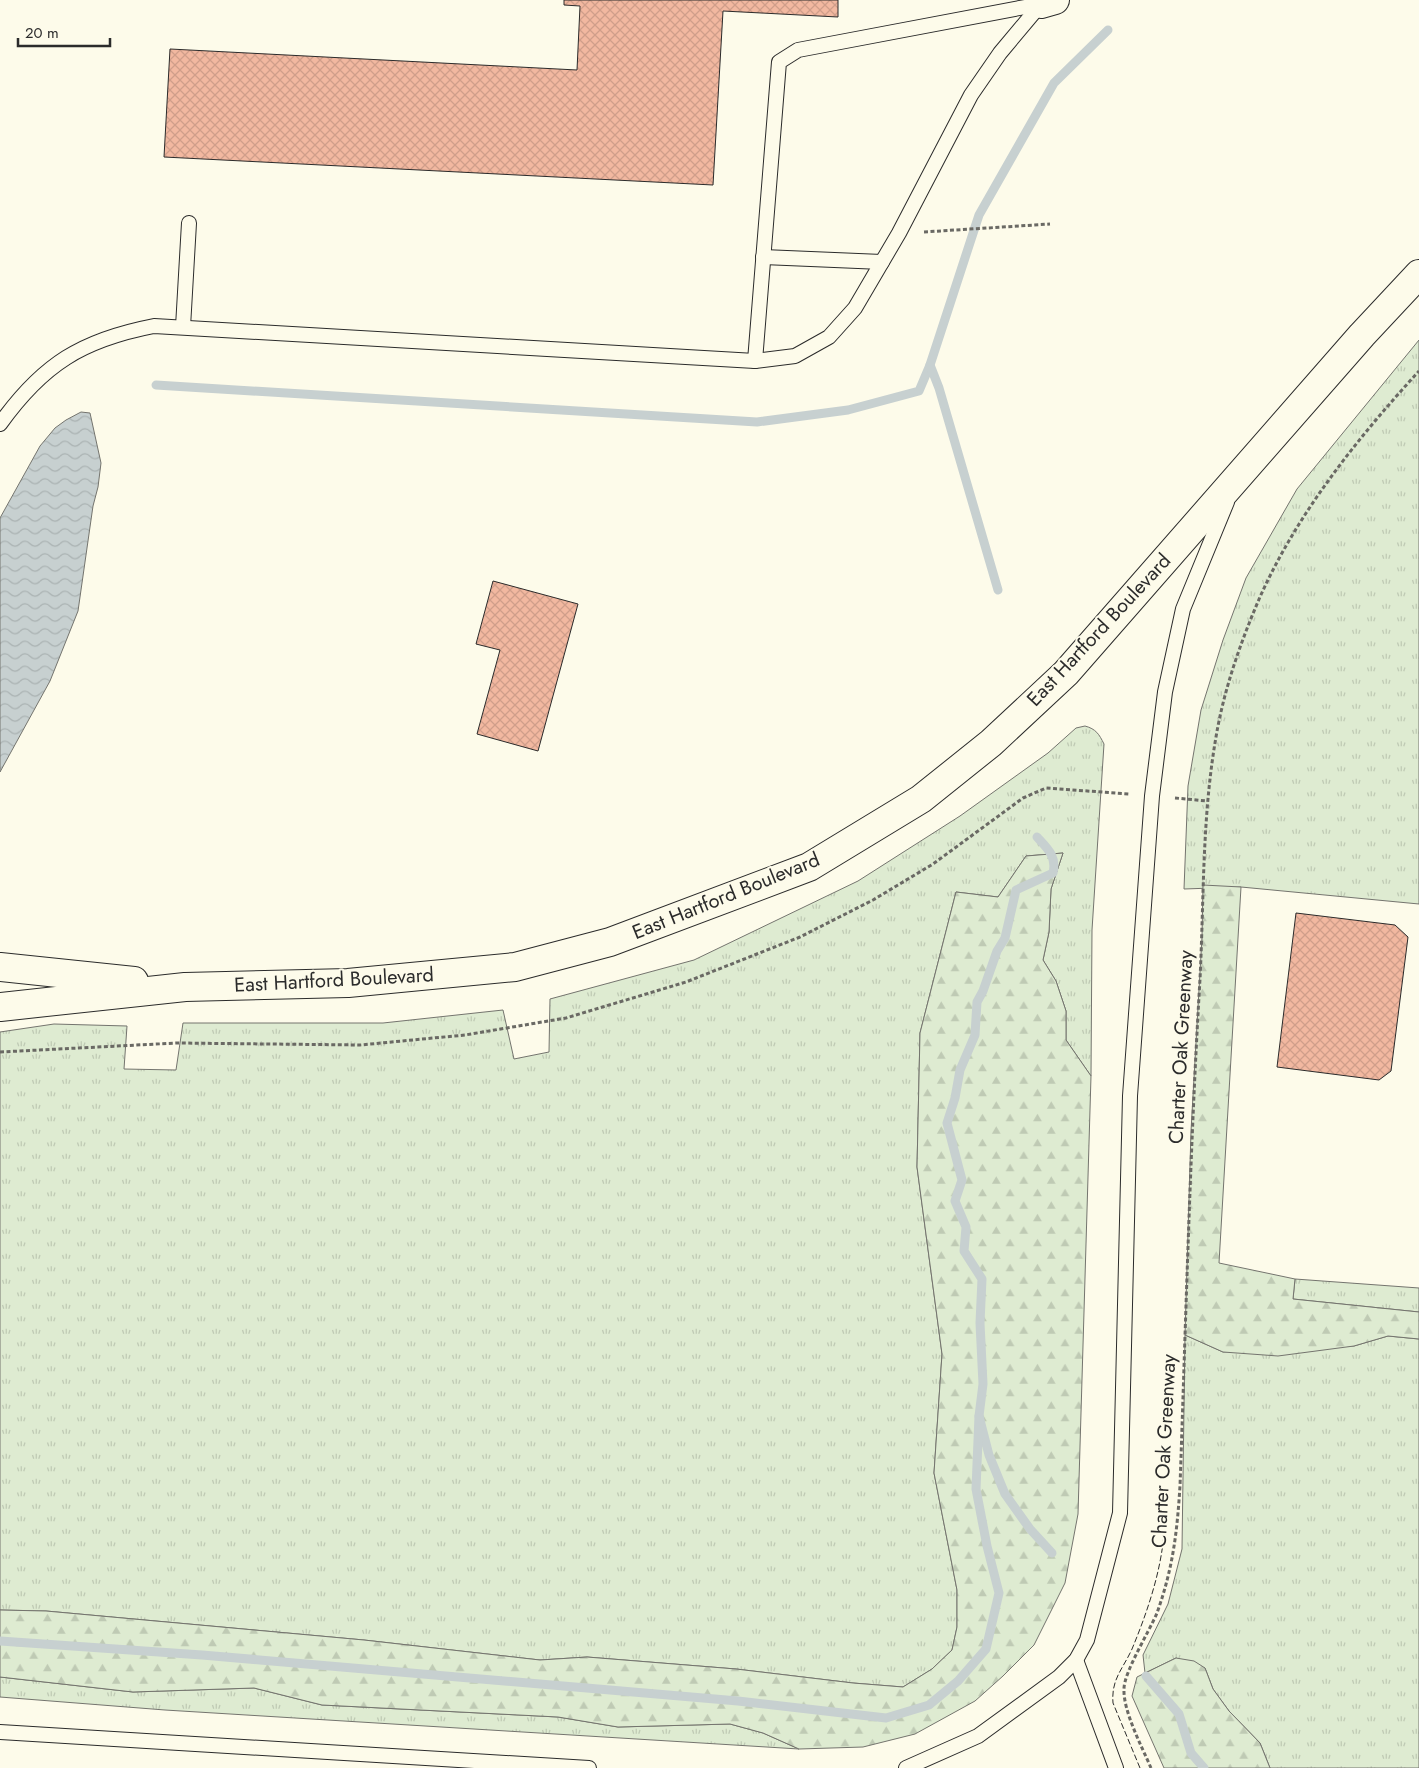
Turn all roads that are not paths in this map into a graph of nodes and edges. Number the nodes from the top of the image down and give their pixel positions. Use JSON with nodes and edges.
{"nodes":[{"id":1,"x":1048,"y":2,"type":"edge"},
{"id":2,"x":189,"y":223,"type":"dead end"},
{"id":3,"x":763,"y":257,"type":"junction"},
{"id":4,"x":882,"y":262,"type":"junction"},
{"id":5,"x":1419,"y":274,"type":"edge"},
{"id":6,"x":183,"y":327,"type":"junction"},
{"id":7,"x":755,"y":361,"type":"junction"},
{"id":8,"x":0,"y":424,"type":"edge"},
{"id":9,"x":1236,"y":478,"type":"junction"},
{"id":10,"x":0,"y":967,"type":"edge"},
{"id":11,"x":185,"y":987,"type":"junction"},
{"id":12,"x":0,"y":1007,"type":"edge"},
{"id":13,"x":1076,"y":1660,"type":"junction"},
{"id":14,"x":0,"y":1732,"type":"edge"},
{"id":15,"x":589,"y":1768,"type":"edge"},
{"id":16,"x":906,"y":1768,"type":"edge"},
{"id":17,"x":1116,"y":1768,"type":"edge"}],
"edges":[{"from":1,"to":3,"type":"lane"},
{"from":1,"to":4,"type":"lane"},
{"from":2,"to":6,"type":"lane"},
{"from":3,"to":4,"type":"lane"},
{"from":3,"to":7,"type":"lane"},
{"from":4,"to":7,"type":"lane"},
{"from":5,"to":9,"type":"street","name":"East Hartford Boulevard"},
{"from":6,"to":7,"type":"lane"},
{"from":6,"to":8,"type":"lane"},
{"from":9,"to":11,"type":"street","name":"East Hartford Boulevard"},
{"from":9,"to":13,"type":"lane"},
{"from":10,"to":11,"type":"street","name":"East Hartford Boulevard"},
{"from":11,"to":12,"type":"street","name":"East Hartford Boulevard"},
{"from":13,"to":16,"type":"lane"},
{"from":13,"to":17,"type":"lane"},
{"from":14,"to":15,"type":"lane"}]}
